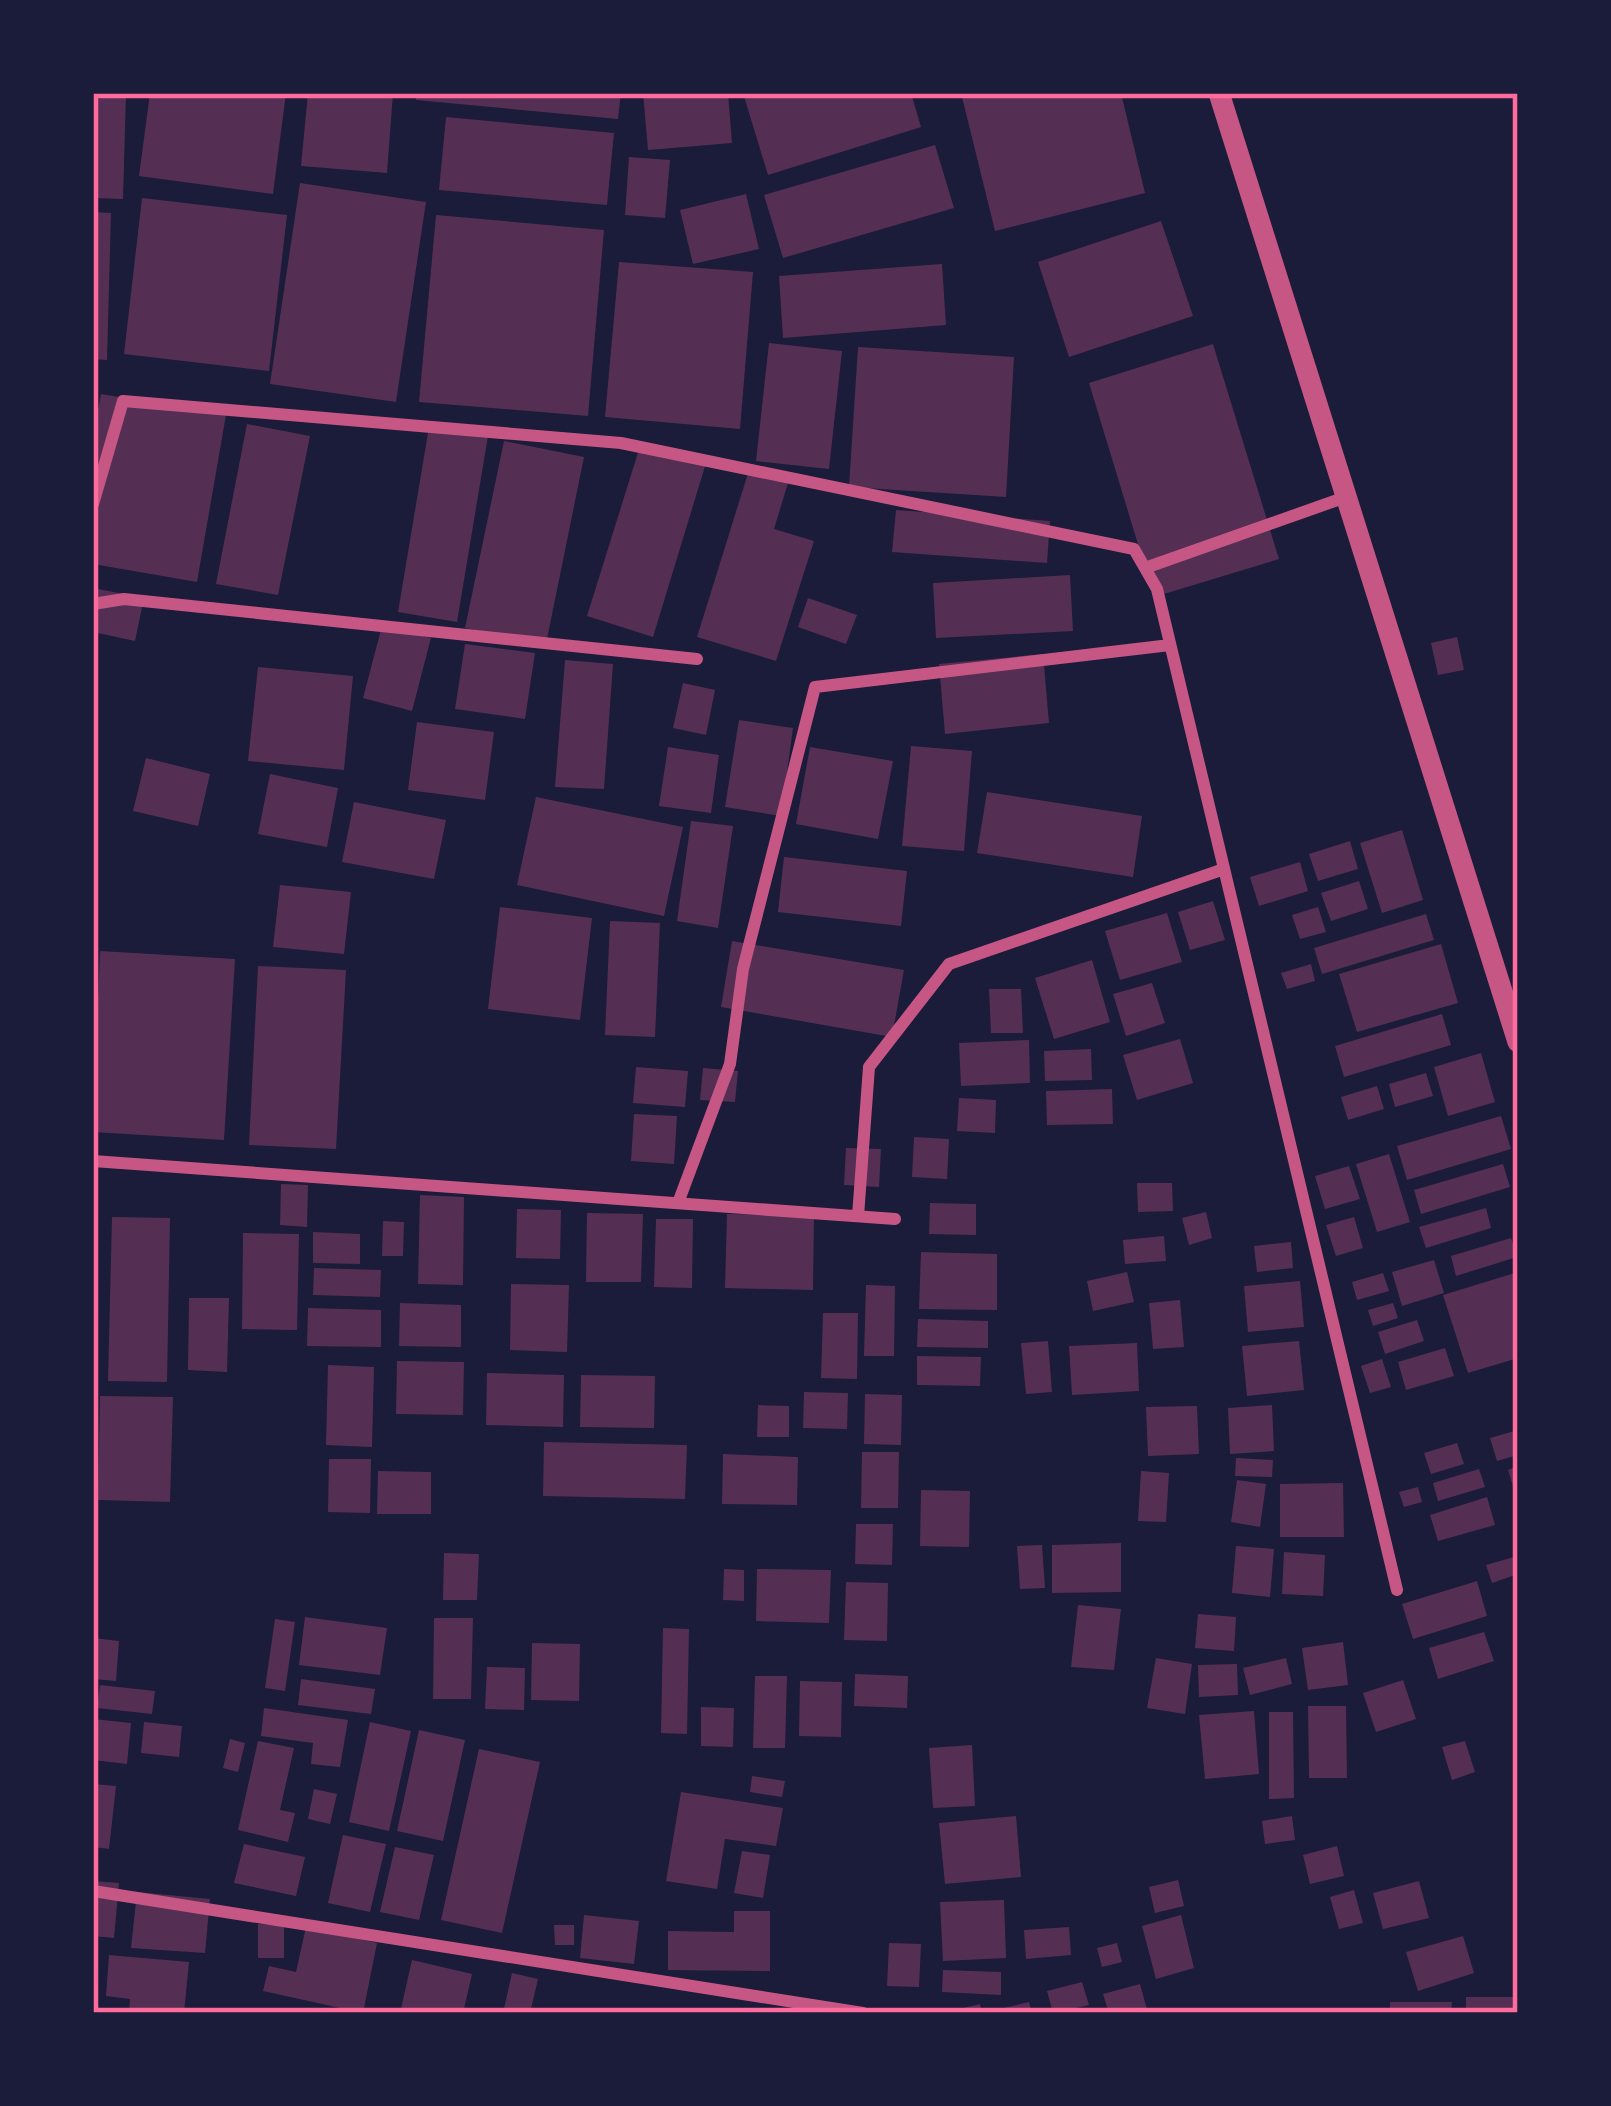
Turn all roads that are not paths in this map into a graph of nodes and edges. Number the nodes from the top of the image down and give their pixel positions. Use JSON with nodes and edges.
{"nodes":[{"id":1,"x":1219,"y":93,"type":"edge"},
{"id":2,"x":1346,"y":497,"type":"junction"},
{"id":3,"x":93,"y":504,"type":"edge"},
{"id":4,"x":1145,"y":568,"type":"junction"},
{"id":5,"x":93,"y":604,"type":"edge"},
{"id":6,"x":1170,"y":645,"type":"junction"},
{"id":7,"x":697,"y":659,"type":"dead end"},
{"id":8,"x":1224,"y":869,"type":"junction"},
{"id":9,"x":1518,"y":1042,"type":"edge"},
{"id":10,"x":93,"y":1161,"type":"edge"},
{"id":11,"x":678,"y":1203,"type":"junction"},
{"id":12,"x":858,"y":1216,"type":"junction"},
{"id":13,"x":895,"y":1219,"type":"dead end"},
{"id":14,"x":1397,"y":1591,"type":"dead end"},
{"id":15,"x":93,"y":1891,"type":"edge"},
{"id":16,"x":863,"y":2013,"type":"edge"}],
"edges":[{"from":1,"to":2,"type":"street"},
{"from":2,"to":4,"type":"street"},
{"from":2,"to":9,"type":"street"},
{"from":3,"to":4,"type":"street"},
{"from":4,"to":6,"type":"street"},
{"from":5,"to":7,"type":"street"},
{"from":6,"to":8,"type":"street"},
{"from":6,"to":11,"type":"street"},
{"from":8,"to":12,"type":"street"},
{"from":8,"to":14,"type":"street"},
{"from":10,"to":11,"type":"street"},
{"from":11,"to":12,"type":"street"},
{"from":12,"to":13,"type":"street"},
{"from":15,"to":16,"type":"street"}]}
